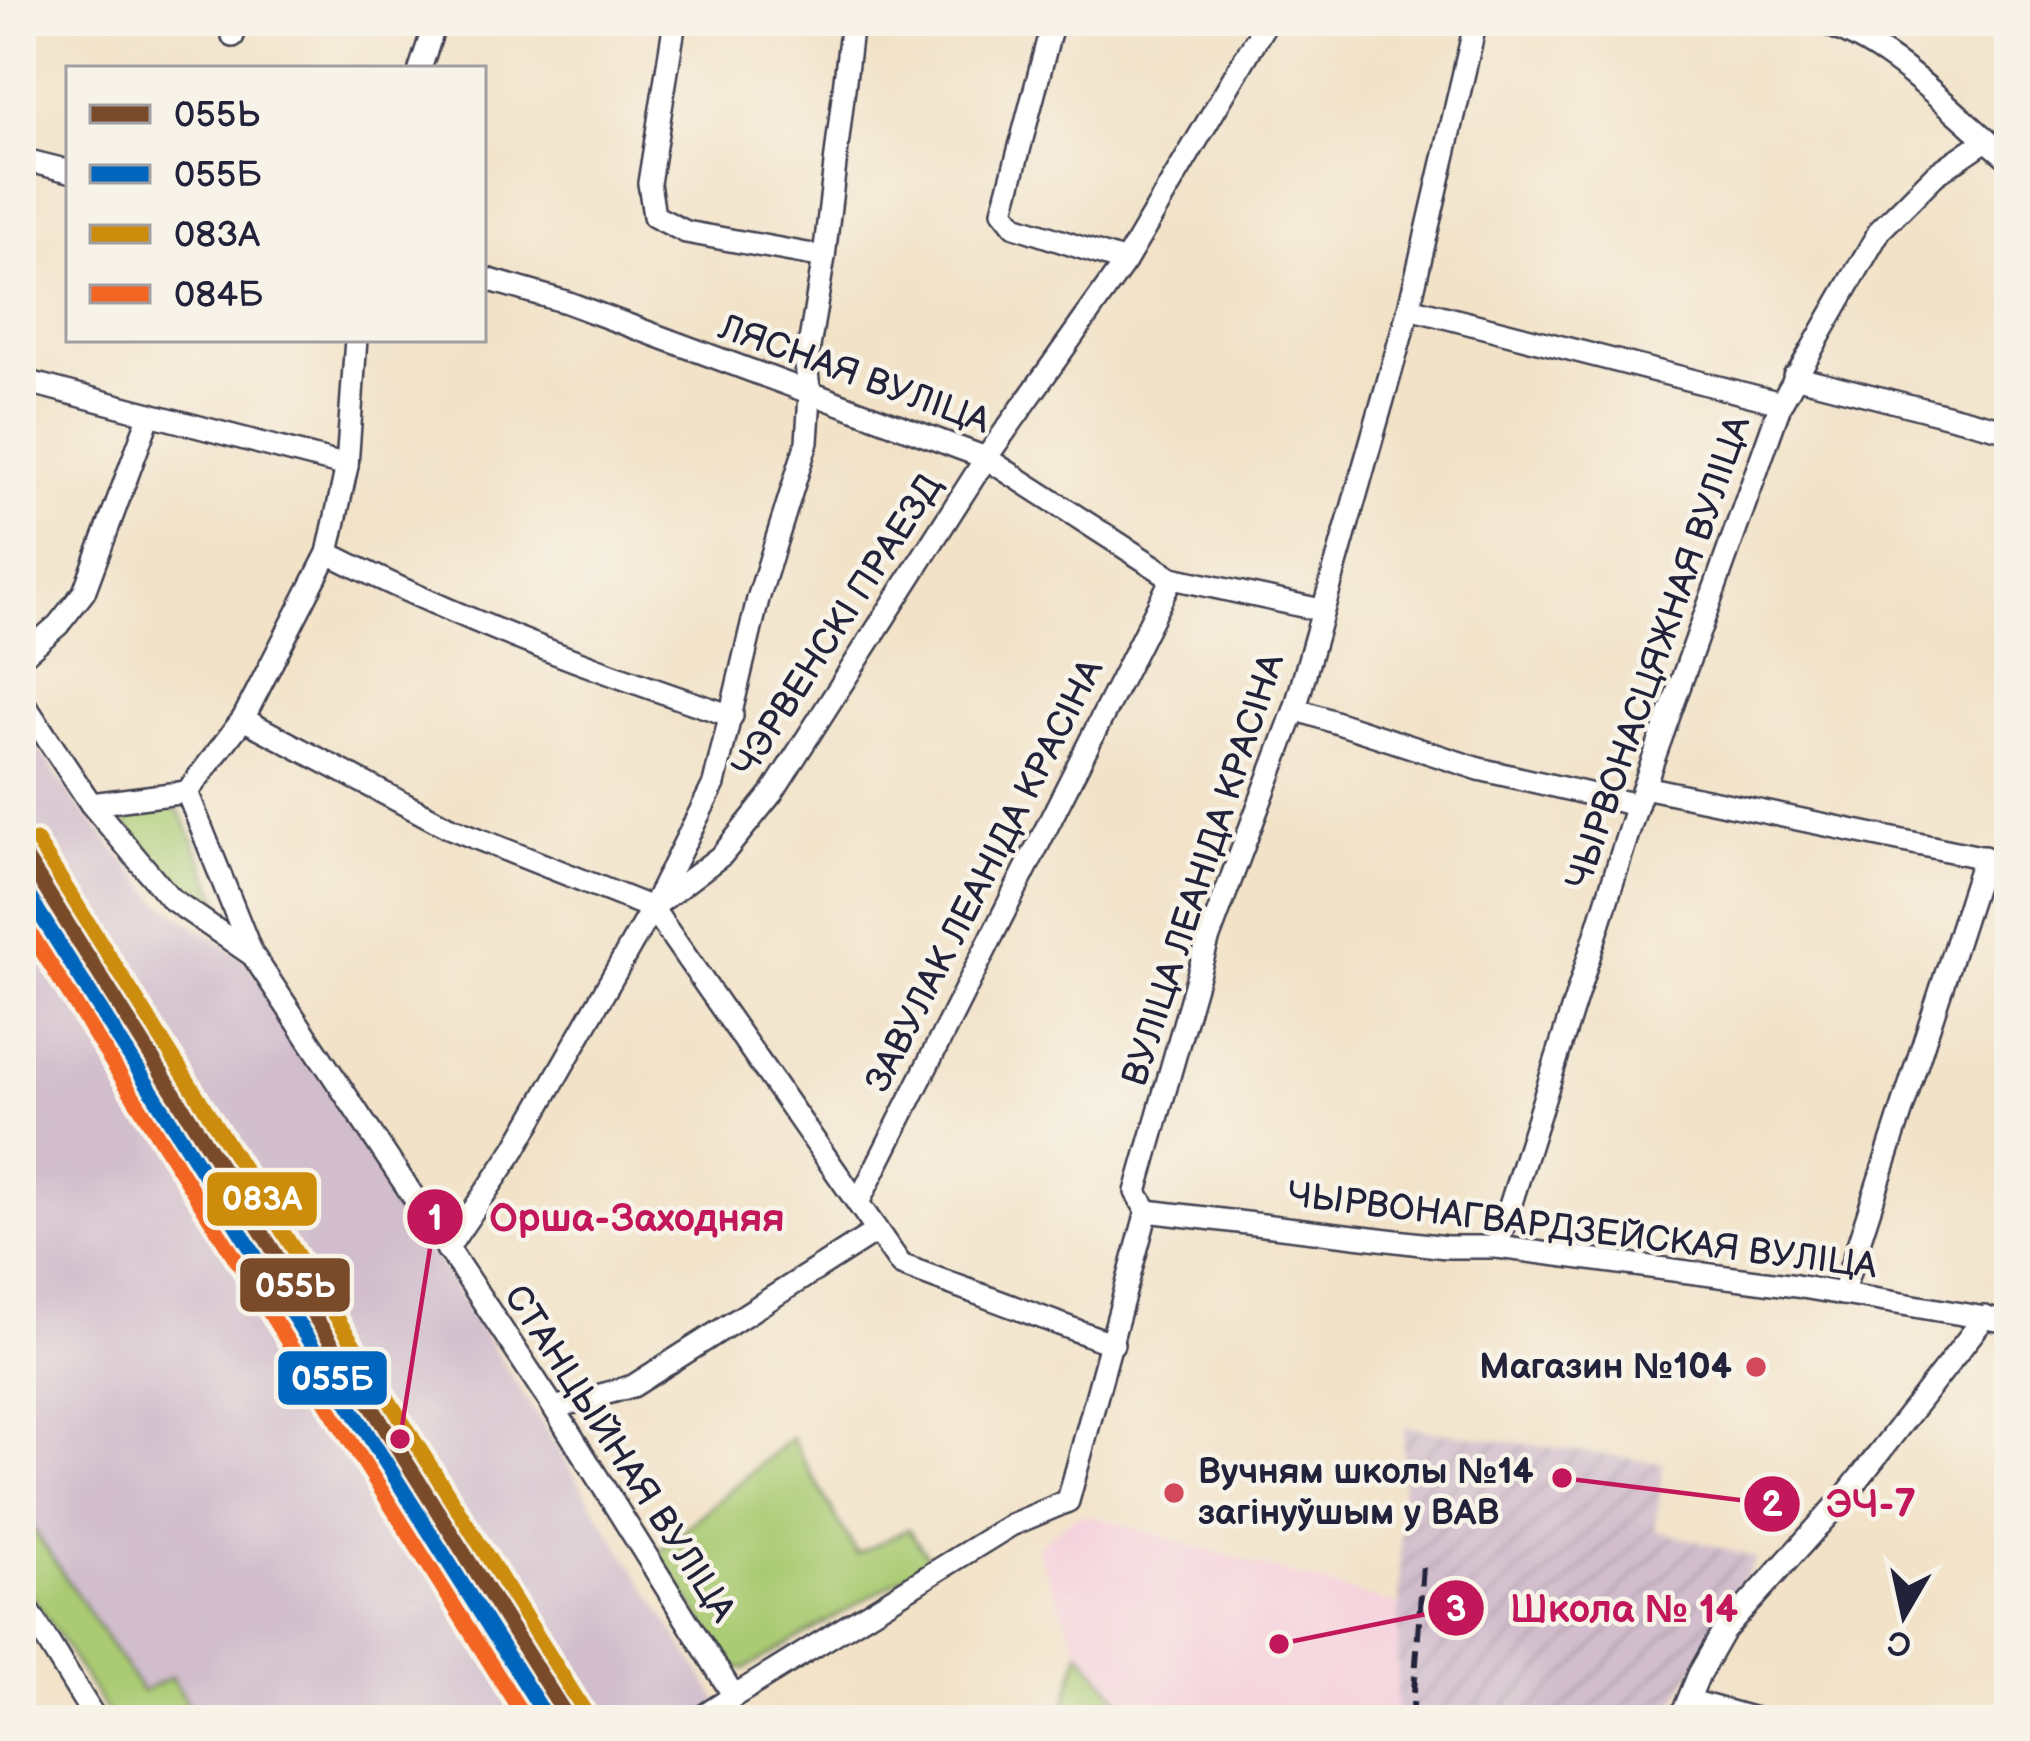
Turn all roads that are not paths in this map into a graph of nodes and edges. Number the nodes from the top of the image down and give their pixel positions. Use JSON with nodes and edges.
{"nodes":[{"id":1,"x":436,"y":21,"type":"edge"},
{"id":2,"x":675,"y":21,"type":"edge"},
{"id":3,"x":852,"y":21,"type":"edge"},
{"id":4,"x":1053,"y":21,"type":"edge"},
{"id":5,"x":1267,"y":21,"type":"edge"},
{"id":6,"x":1476,"y":21,"type":"edge"},
{"id":7,"x":1817,"y":21,"type":"edge"},
{"id":8,"x":421,"y":66,"type":"edge"},
{"id":9,"x":1986,"y":140,"type":"junction"},
{"id":10,"x":21,"y":159,"type":"edge"},
{"id":11,"x":2009,"y":159,"type":"edge"},
{"id":12,"x":66,"y":170,"type":"edge"},
{"id":13,"x":824,"y":257,"type":"junction"},
{"id":14,"x":1125,"y":262,"type":"junction"},
{"id":15,"x":486,"y":279,"type":"edge"},
{"id":16,"x":1409,"y":308,"type":"junction"},
{"id":17,"x":356,"y":342,"type":"edge"},
{"id":18,"x":1793,"y":376,"type":"junction"},
{"id":19,"x":21,"y":380,"type":"edge"},
{"id":20,"x":810,"y":395,"type":"junction"},
{"id":21,"x":1780,"y":404,"type":"junction"},
{"id":22,"x":149,"y":414,"type":"junction"},
{"id":23,"x":2009,"y":431,"type":"edge"},
{"id":24,"x":986,"y":458,"type":"junction"},
{"id":25,"x":347,"y":466,"type":"junction"},
{"id":26,"x":328,"y":553,"type":"junction"},
{"id":27,"x":1172,"y":578,"type":"junction"},
{"id":28,"x":1321,"y":610,"type":"junction"},
{"id":29,"x":21,"y":657,"type":"edge"},
{"id":30,"x":21,"y":699,"type":"edge"},
{"id":31,"x":1295,"y":709,"type":"junction"},
{"id":32,"x":732,"y":716,"type":"junction"},
{"id":33,"x":243,"y":719,"type":"junction"},
{"id":34,"x":187,"y":791,"type":"junction"},
{"id":35,"x":1641,"y":796,"type":"junction"},
{"id":36,"x":91,"y":804,"type":"junction"},
{"id":37,"x":1984,"y":857,"type":"junction"},
{"id":38,"x":2009,"y":863,"type":"edge"},
{"id":39,"x":652,"y":908,"type":"junction"},
{"id":40,"x":252,"y":954,"type":"junction"},
{"id":41,"x":858,"y":1203,"type":"junction"},
{"id":42,"x":1147,"y":1211,"type":"junction"},
{"id":43,"x":875,"y":1232,"type":"junction"},
{"id":44,"x":1497,"y":1247,"type":"junction"},
{"id":45,"x":447,"y":1249,"type":"junction"},
{"id":46,"x":1842,"y":1294,"type":"junction"},
{"id":47,"x":1985,"y":1317,"type":"junction"},
{"id":48,"x":2009,"y":1322,"type":"edge"},
{"id":49,"x":1113,"y":1344,"type":"junction"},
{"id":50,"x":554,"y":1408,"type":"junction"},
{"id":51,"x":21,"y":1598,"type":"edge"},
{"id":52,"x":734,"y":1696,"type":"junction"},
{"id":53,"x":1685,"y":1711,"type":"edge"},
{"id":54,"x":96,"y":1720,"type":"edge"},
{"id":55,"x":697,"y":1720,"type":"edge"},
{"id":56,"x":1759,"y":1720,"type":"edge"}],
"edges":[{"from":1,"to":8,"type":"street"},
{"from":2,"to":13,"type":"street"},
{"from":3,"to":13,"type":"street"},
{"from":4,"to":14,"type":"street"},
{"from":5,"to":14,"type":"street","name":"ЧЭРВЕНСКІ ПРАЕЗД"},
{"from":6,"to":16,"type":"street","name":"ВУЛІЦА ЛЕАНІДА КРАСІНА"},
{"from":7,"to":9,"type":"street"},
{"from":9,"to":11,"type":"street"},
{"from":9,"to":18,"type":"street","name":"ЧЫРВОНАСЦЯЖНАЯ ВУЛІЦА"},
{"from":10,"to":12,"type":"street"},
{"from":13,"to":20,"type":"street"},
{"from":14,"to":24,"type":"street","name":"ЧЭРВЕНСКІ ПРАЕЗД"},
{"from":15,"to":20,"type":"street","name":"ЛЯСНАЯ ВУЛІЦА"},
{"from":16,"to":21,"type":"street"},
{"from":16,"to":28,"type":"street","name":"ВУЛІЦА ЛЕАНІДА КРАСІНА"},
{"from":17,"to":25,"type":"street"},
{"from":18,"to":21,"type":"street","name":"ЧЫРВОНАСЦЯЖНАЯ ВУЛІЦА"},
{"from":18,"to":23,"type":"street"},
{"from":19,"to":22,"type":"street"},
{"from":20,"to":24,"type":"street","name":"ЛЯСНАЯ ВУЛІЦА"},
{"from":20,"to":32,"type":"street"},
{"from":21,"to":35,"type":"street","name":"ЧЫРВОНАСЦЯЖНАЯ ВУЛІЦА"},
{"from":22,"to":25,"type":"street"},
{"from":22,"to":29,"type":"street"},
{"from":24,"to":27,"type":"street","name":"ЛЯСНАЯ ВУЛІЦА"},
{"from":24,"to":39,"type":"street","name":"ЧЭРВЕНСКІ ПРАЕЗД"},
{"from":25,"to":26,"type":"street"},
{"from":26,"to":32,"type":"street"},
{"from":26,"to":33,"type":"street"},
{"from":27,"to":28,"type":"street","name":"ЛЯСНАЯ ВУЛІЦА"},
{"from":27,"to":41,"type":"street","name":"ЗАВУЛАК ЛЕАНІДА КРАСІНА"},
{"from":28,"to":31,"type":"street","name":"ВУЛІЦА ЛЕАНІДА КРАСІНА"},
{"from":30,"to":36,"type":"street"},
{"from":31,"to":35,"type":"street"},
{"from":31,"to":42,"type":"street","name":"ВУЛІЦА ЛЕАНІДА КРАСІНА"},
{"from":32,"to":39,"type":"street"},
{"from":33,"to":34,"type":"street"},
{"from":33,"to":39,"type":"street"},
{"from":34,"to":36,"type":"street"},
{"from":34,"to":40,"type":"street","name":"СТАНЦЫЙНАЯ ВУЛІЦА"},
{"from":35,"to":37,"type":"street"},
{"from":35,"to":44,"type":"street","name":"ЧЫРВОНАСЦЯЖНАЯ ВУЛІЦА"},
{"from":36,"to":40,"type":"street"},
{"from":37,"to":38,"type":"street"},
{"from":37,"to":46,"type":"street"},
{"from":39,"to":41,"type":"street"},
{"from":39,"to":45,"type":"street","name":"ЧЭРВЕНСКІ ПРАЕЗД"},
{"from":40,"to":45,"type":"street","name":"СТАНЦЫЙНАЯ ВУЛІЦА"},
{"from":41,"to":43,"type":"street"},
{"from":42,"to":44,"type":"street","name":"ЧЫРВОНАГВАРДЗЕЙСКАЯ ВУЛІЦА"},
{"from":42,"to":49,"type":"street","name":"ВУЛІЦА ЛЕАНІДА КРАСІНА"},
{"from":43,"to":49,"type":"street"},
{"from":43,"to":50,"type":"street"},
{"from":44,"to":46,"type":"street","name":"ЧЫРВОНАГВАРДЗЕЙСКАЯ ВУЛІЦА"},
{"from":45,"to":50,"type":"street","name":"СТАНЦЫЙНАЯ ВУЛІЦА"},
{"from":46,"to":47,"type":"street","name":"ЧЫРВОНАГВАРДЗЕЙСКАЯ ВУЛІЦА"},
{"from":47,"to":48,"type":"street","name":"ЧЫРВОНАГВАРДЗЕЙСКАЯ ВУЛІЦА"},
{"from":47,"to":53,"type":"street"},
{"from":49,"to":52,"type":"street","name":"ВУЛІЦА ЛЕАНІДА КРАСІНА"},
{"from":50,"to":52,"type":"street","name":"СТАНЦЫЙНАЯ ВУЛІЦА"},
{"from":51,"to":54,"type":"street"},
{"from":52,"to":55,"type":"street"},
{"from":53,"to":56,"type":"street"}]}
